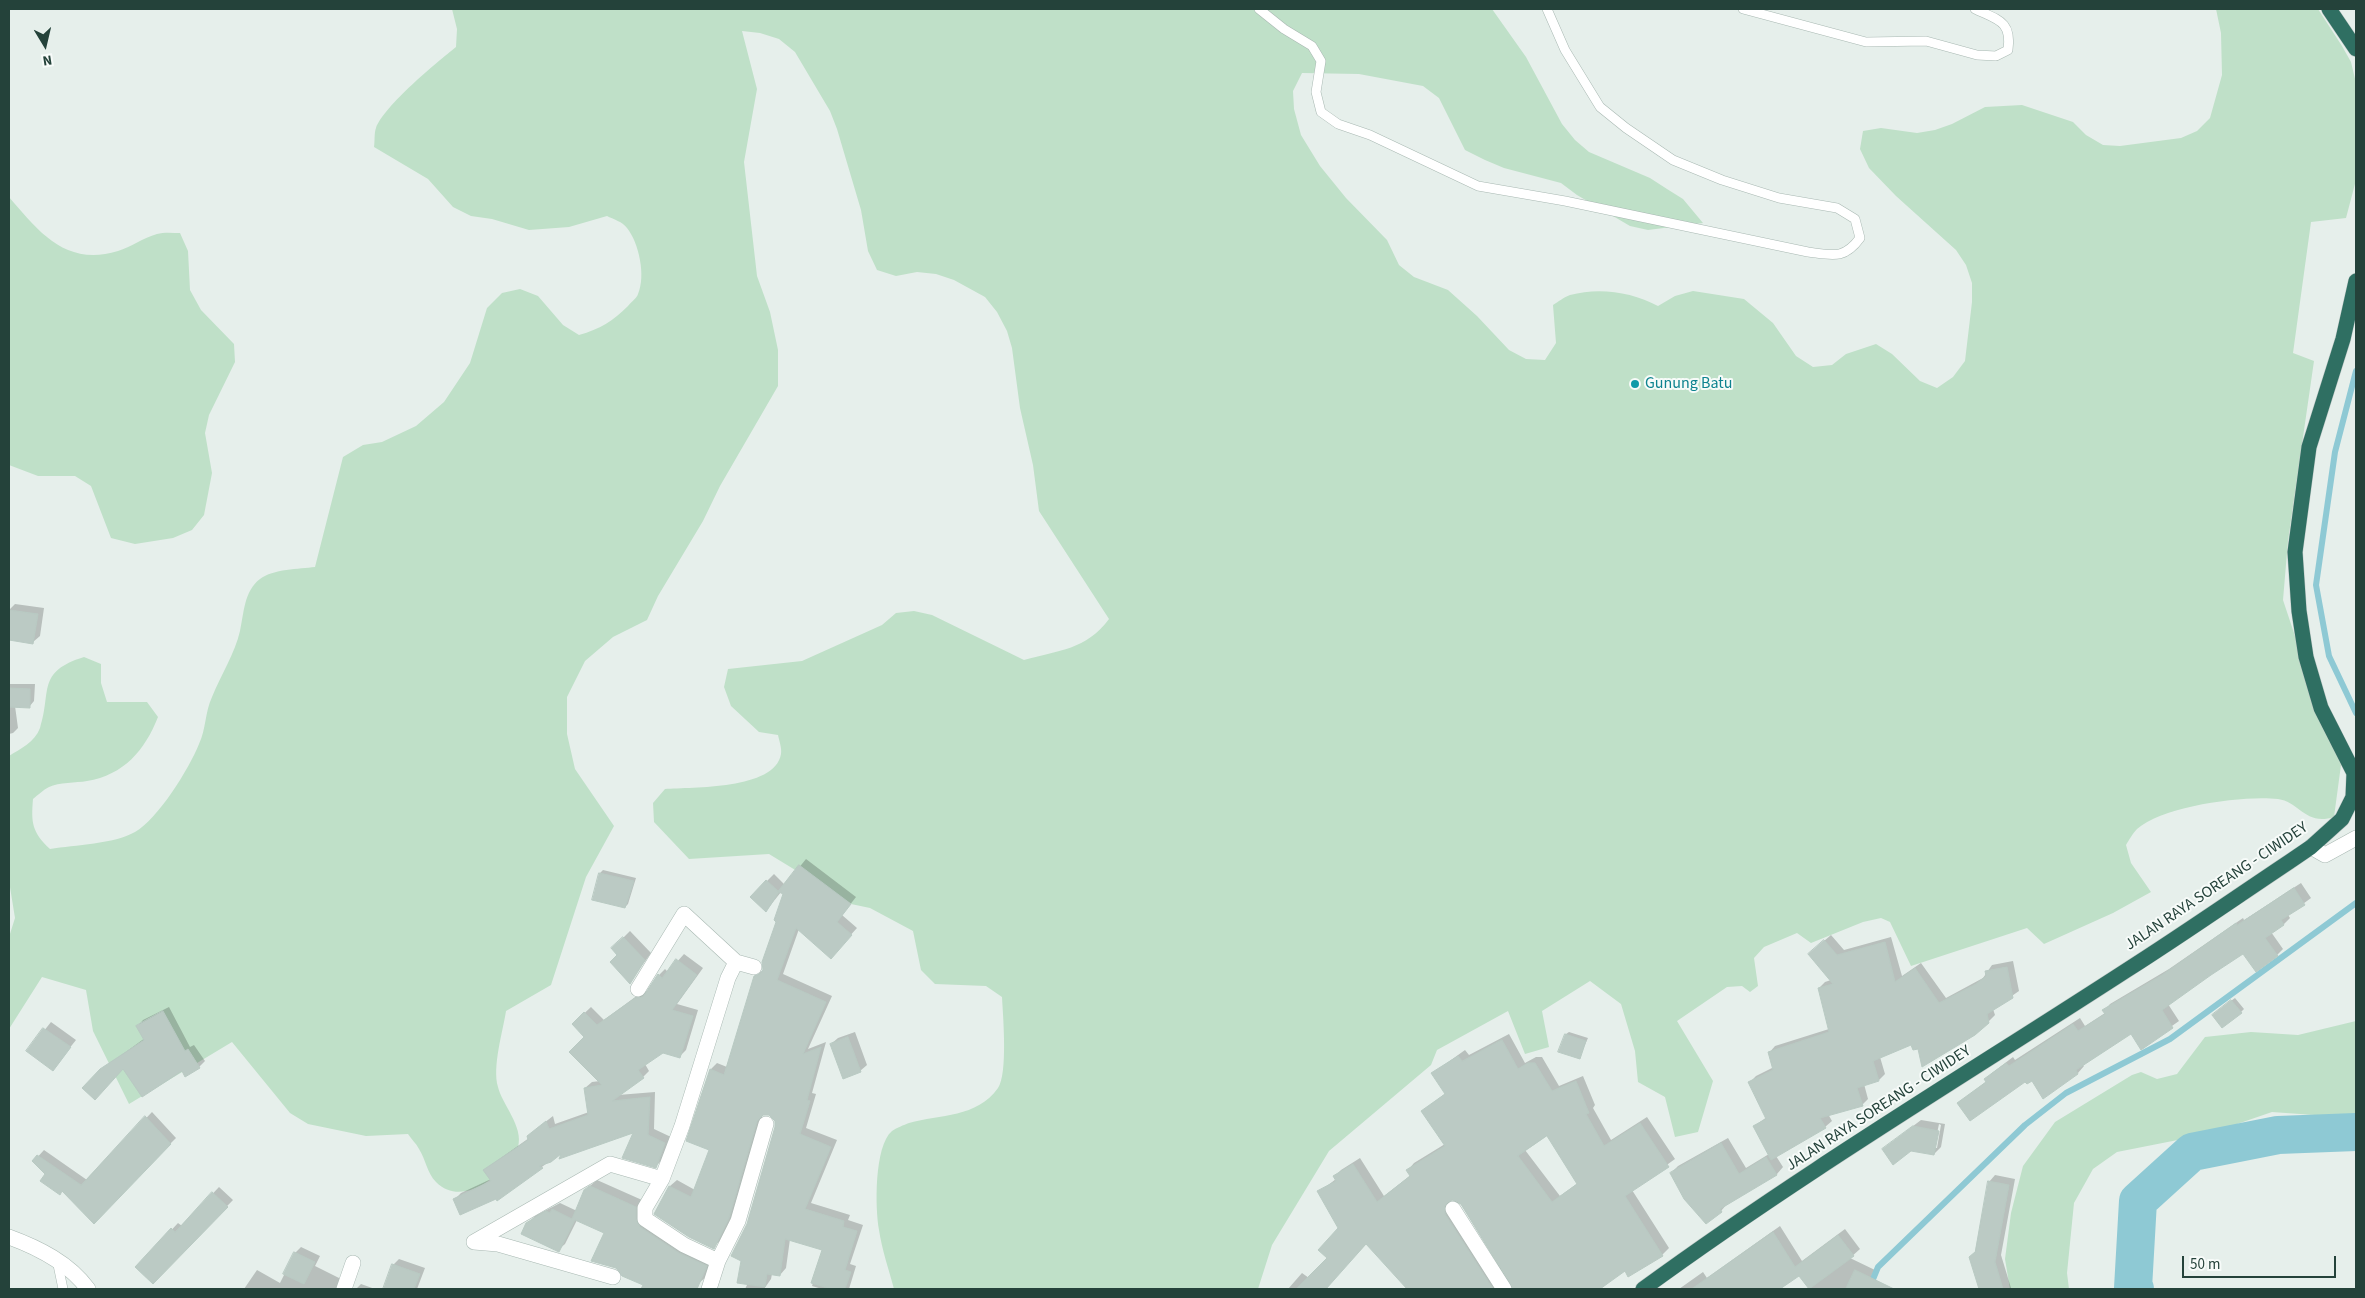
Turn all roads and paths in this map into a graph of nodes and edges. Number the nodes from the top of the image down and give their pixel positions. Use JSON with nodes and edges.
{"nodes":[{"id":1,"x":1259,"y":9,"type":"edge"},
{"id":2,"x":1547,"y":9,"type":"edge"},
{"id":3,"x":1742,"y":9,"type":"edge"},
{"id":4,"x":1975,"y":9,"type":"edge"},
{"id":5,"x":2329,"y":9,"type":"edge"},
{"id":6,"x":2356,"y":49,"type":"edge"},
{"id":7,"x":2356,"y":281,"type":"edge"},
{"id":8,"x":2356,"y":838,"type":"edge"},
{"id":9,"x":2311,"y":847,"type":"junction"},
{"id":10,"x":736,"y":962,"type":"junction"},
{"id":11,"x":754,"y":967,"type":"dead end"},
{"id":12,"x":638,"y":989,"type":"dead end"},
{"id":13,"x":766,"y":1124,"type":"dead end"},
{"id":14,"x":662,"y":1179,"type":"junction"},
{"id":15,"x":1453,"y":1209,"type":"dead end"},
{"id":16,"x":9,"y":1237,"type":"edge"},
{"id":17,"x":57,"y":1260,"type":"junction"},
{"id":18,"x":718,"y":1261,"type":"junction"},
{"id":19,"x":353,"y":1263,"type":"dead end"},
{"id":20,"x":613,"y":1277,"type":"dead end"},
{"id":21,"x":63,"y":1289,"type":"edge"},
{"id":22,"x":88,"y":1289,"type":"edge"},
{"id":23,"x":344,"y":1289,"type":"edge"},
{"id":24,"x":709,"y":1289,"type":"edge"},
{"id":25,"x":1504,"y":1289,"type":"edge"},
{"id":26,"x":1643,"y":1289,"type":"edge"}],
"edges":[{"from":1,"to":2,"type":"lane"},
{"from":3,"to":4,"type":"lane"},
{"from":5,"to":6,"type":"highway"},
{"from":7,"to":9,"type":"highway","name":"JALAN RAYA SOREANG - CIWIDEY"},
{"from":8,"to":9,"type":"street"},
{"from":9,"to":26,"type":"highway","name":"JALAN RAYA SOREANG - CIWIDEY"},
{"from":10,"to":11,"type":"street"},
{"from":10,"to":12,"type":"street"},
{"from":10,"to":14,"type":"street"},
{"from":13,"to":18,"type":"street"},
{"from":14,"to":18,"type":"street"},
{"from":14,"to":20,"type":"street"},
{"from":15,"to":25,"type":"street"},
{"from":16,"to":17,"type":"street"},
{"from":17,"to":21,"type":"lane"},
{"from":17,"to":22,"type":"street"},
{"from":18,"to":24,"type":"street"},
{"from":19,"to":23,"type":"street"}]}
